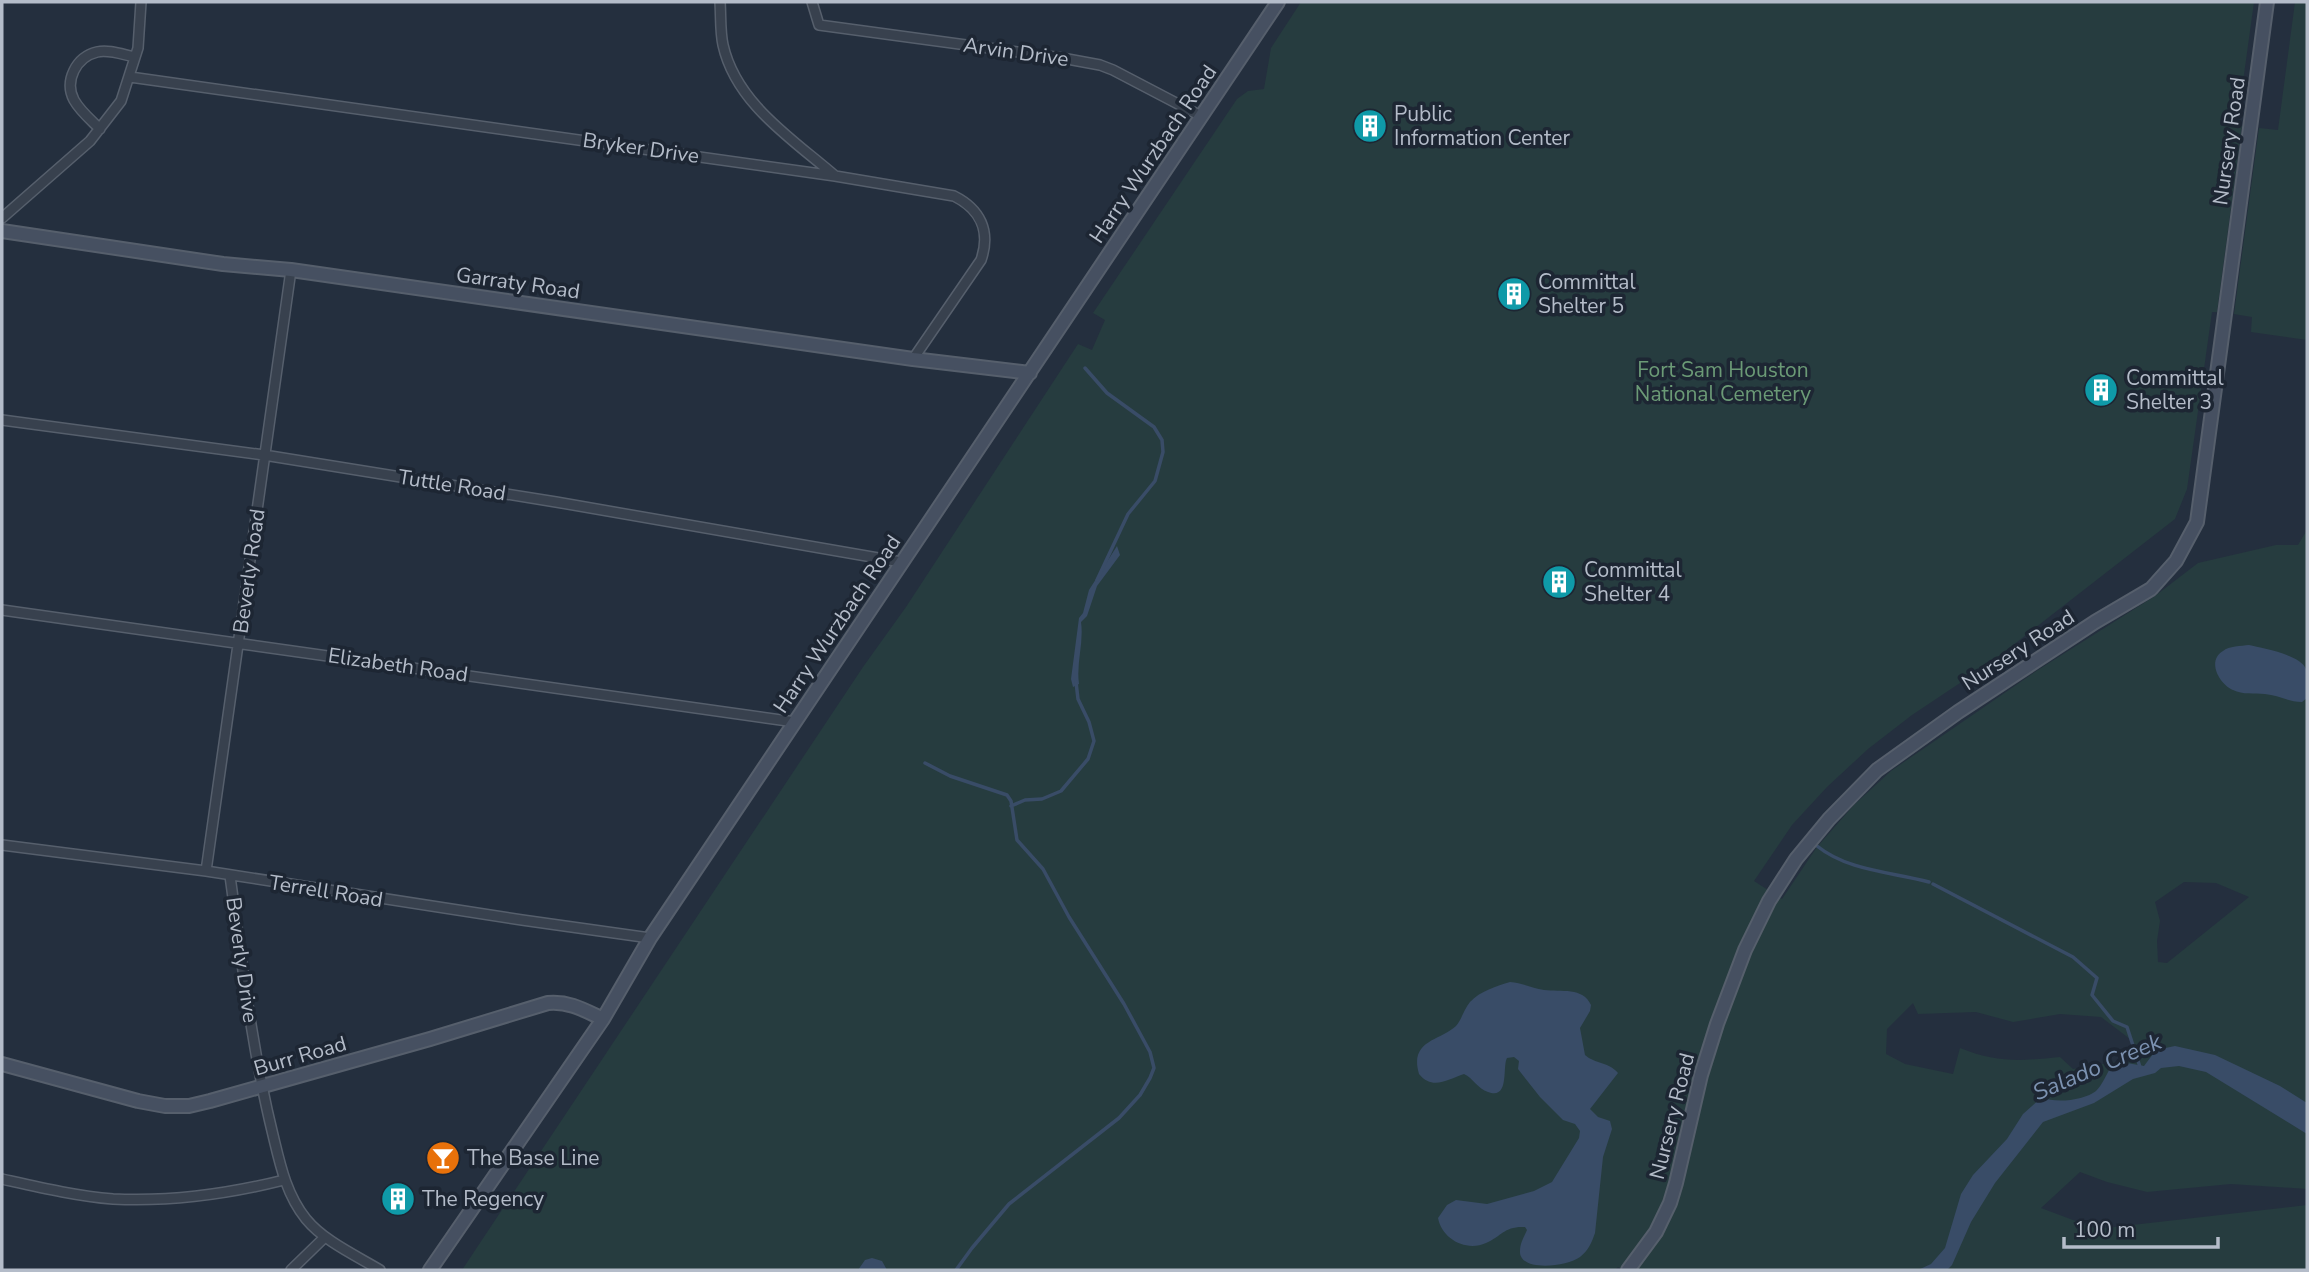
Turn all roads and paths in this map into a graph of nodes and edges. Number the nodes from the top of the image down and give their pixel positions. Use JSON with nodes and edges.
{"nodes":[{"id":1,"x":141,"y":2,"type":"edge"},
{"id":2,"x":720,"y":2,"type":"edge"},
{"id":3,"x":812,"y":2,"type":"edge"},
{"id":4,"x":1278,"y":2,"type":"edge"},
{"id":5,"x":2267,"y":2,"type":"edge"},
{"id":6,"x":135,"y":57,"type":"junction"},
{"id":7,"x":130,"y":76,"type":"junction"},
{"id":8,"x":1201,"y":116,"type":"junction"},
{"id":9,"x":100,"y":129,"type":"junction"},
{"id":10,"x":835,"y":176,"type":"junction"},
{"id":11,"x":2,"y":218,"type":"edge"},
{"id":12,"x":2,"y":231,"type":"edge"},
{"id":13,"x":291,"y":270,"type":"junction"},
{"id":14,"x":913,"y":359,"type":"junction"},
{"id":15,"x":1030,"y":373,"type":"junction"},
{"id":16,"x":2,"y":420,"type":"edge"},
{"id":17,"x":264,"y":455,"type":"junction"},
{"id":18,"x":901,"y":562,"type":"junction"},
{"id":19,"x":2,"y":610,"type":"edge"},
{"id":20,"x":239,"y":642,"type":"junction"},
{"id":21,"x":795,"y":722,"type":"junction"},
{"id":22,"x":2,"y":845,"type":"edge"},
{"id":23,"x":206,"y":871,"type":"junction"},
{"id":24,"x":230,"y":876,"type":"junction"},
{"id":25,"x":650,"y":938,"type":"junction"},
{"id":26,"x":604,"y":1019,"type":"junction"},
{"id":27,"x":2,"y":1064,"type":"edge"},
{"id":28,"x":261,"y":1086,"type":"junction"},
{"id":29,"x":2,"y":1180,"type":"edge"},
{"id":30,"x":284,"y":1180,"type":"junction"},
{"id":31,"x":325,"y":1237,"type":"junction"},
{"id":32,"x":1638,"y":1264,"type":"edge"},
{"id":33,"x":291,"y":1270,"type":"edge"},
{"id":34,"x":380,"y":1270,"type":"edge"},
{"id":35,"x":430,"y":1270,"type":"edge"},
{"id":36,"x":1628,"y":1270,"type":"edge"}],
"edges":[{"from":1,"to":6,"type":"street"},
{"from":2,"to":10,"type":"street"},
{"from":3,"to":8,"type":"street","name":"Arvin Drive"},
{"from":4,"to":8,"type":"street","name":"Harry Wurzbach Road"},
{"from":5,"to":32,"type":"street","name":"Nursery Road"},
{"from":6,"to":7,"type":"street"},
{"from":6,"to":9,"type":"street"},
{"from":7,"to":9,"type":"street"},
{"from":7,"to":10,"type":"street","name":"Bryker Drive"},
{"from":8,"to":15,"type":"street","name":"Harry Wurzbach Road"},
{"from":9,"to":11,"type":"street"},
{"from":10,"to":14,"type":"street","name":"Bryker Drive"},
{"from":12,"to":13,"type":"street","name":"Garraty Road"},
{"from":13,"to":14,"type":"street","name":"Garraty Road"},
{"from":13,"to":17,"type":"street","name":"Beverly Road"},
{"from":14,"to":15,"type":"street","name":"Garraty Road"},
{"from":15,"to":18,"type":"street","name":"Harry Wurzbach Road"},
{"from":16,"to":17,"type":"street","name":"Tuttle Road"},
{"from":17,"to":18,"type":"street","name":"Tuttle Road"},
{"from":17,"to":20,"type":"street","name":"Beverly Road"},
{"from":18,"to":21,"type":"street","name":"Harry Wurzbach Road"},
{"from":19,"to":20,"type":"street","name":"Elizabeth Road"},
{"from":20,"to":21,"type":"street","name":"Elizabeth Road"},
{"from":20,"to":23,"type":"street","name":"Beverly Road"},
{"from":21,"to":25,"type":"street","name":"Harry Wurzbach Road"},
{"from":22,"to":23,"type":"street","name":"Terrell Road"},
{"from":23,"to":24,"type":"street","name":"Terrell Road"},
{"from":24,"to":25,"type":"street","name":"Terrell Road"},
{"from":24,"to":28,"type":"street","name":"Beverly Drive"},
{"from":25,"to":26,"type":"street","name":"Harry Wurzbach Road"},
{"from":26,"to":28,"type":"street","name":"Burr Road"},
{"from":26,"to":35,"type":"street","name":"Harry Wurzbach Road"},
{"from":27,"to":28,"type":"street","name":"Burr Road"},
{"from":28,"to":30,"type":"street","name":"Beverly Drive"},
{"from":29,"to":30,"type":"street"},
{"from":30,"to":31,"type":"street","name":"Beverly Drive"},
{"from":31,"to":33,"type":"street"},
{"from":31,"to":34,"type":"street","name":"Beverly Drive"},
{"from":32,"to":36,"type":"street","name":"Nursery Road"}]}
